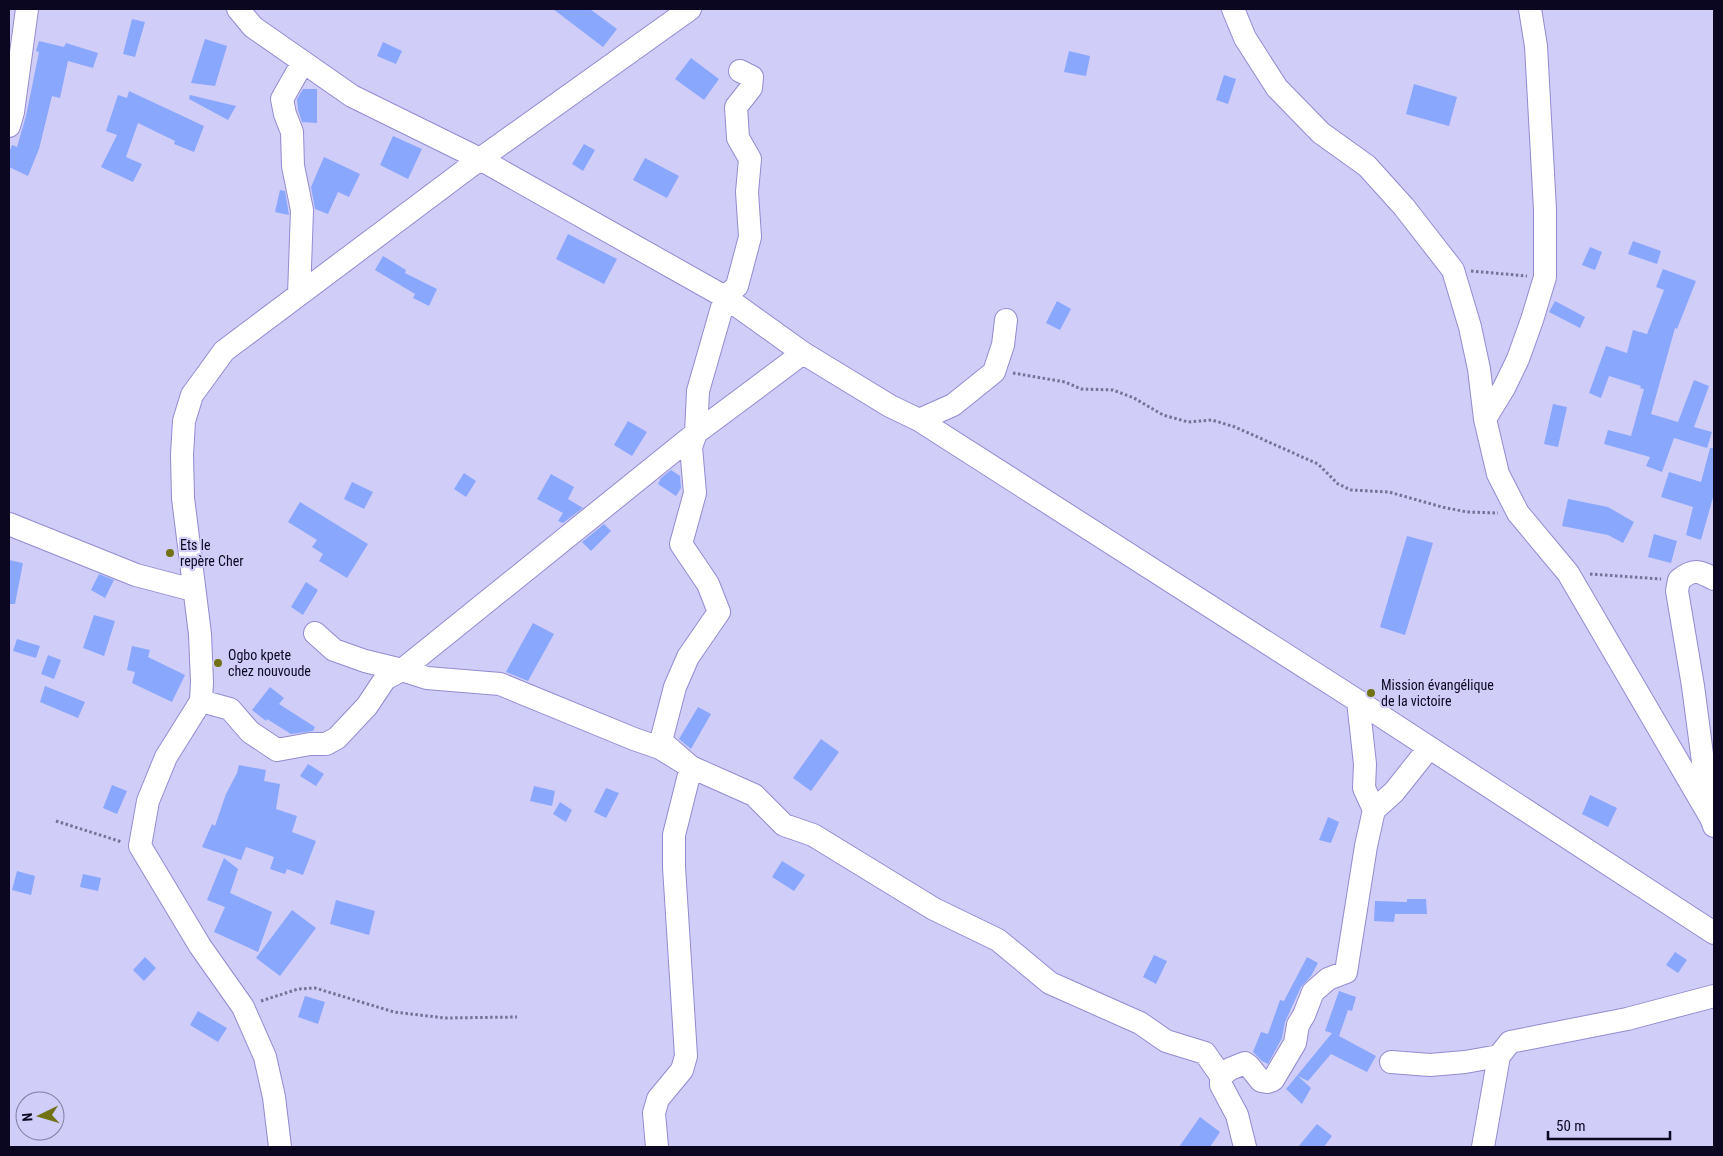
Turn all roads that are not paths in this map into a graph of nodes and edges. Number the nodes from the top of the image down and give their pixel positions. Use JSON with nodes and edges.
{"nodes":[{"id":1,"x":27,"y":9,"type":"edge"},
{"id":2,"x":238,"y":9,"type":"edge"},
{"id":3,"x":690,"y":9,"type":"edge"},
{"id":4,"x":1233,"y":9,"type":"edge"},
{"id":5,"x":1530,"y":9,"type":"edge"},
{"id":6,"x":303,"y":62,"type":"junction"},
{"id":7,"x":740,"y":71,"type":"dead end"},
{"id":8,"x":9,"y":126,"type":"edge"},
{"id":9,"x":480,"y":159,"type":"junction"},
{"id":10,"x":299,"y":295,"type":"junction"},
{"id":11,"x":733,"y":296,"type":"junction"},
{"id":12,"x":1006,"y":320,"type":"dead end"},
{"id":13,"x":804,"y":353,"type":"junction"},
{"id":14,"x":1485,"y":419,"type":"junction"},
{"id":15,"x":919,"y":420,"type":"junction"},
{"id":16,"x":696,"y":433,"type":"junction"},
{"id":17,"x":9,"y":524,"type":"edge"},
{"id":18,"x":1714,"y":579,"type":"edge"},
{"id":19,"x":193,"y":590,"type":"junction"},
{"id":20,"x":315,"y":633,"type":"dead end"},
{"id":21,"x":402,"y":670,"type":"junction"},
{"id":22,"x":201,"y":701,"type":"junction"},
{"id":23,"x":1358,"y":702,"type":"junction"},
{"id":24,"x":1429,"y":748,"type":"junction"},
{"id":25,"x":691,"y":768,"type":"junction"},
{"id":26,"x":1374,"y":810,"type":"junction"},
{"id":27,"x":1713,"y":822,"type":"edge"},
{"id":28,"x":1714,"y":933,"type":"edge"},
{"id":29,"x":1714,"y":996,"type":"edge"},
{"id":30,"x":1500,"y":1056,"type":"junction"},
{"id":31,"x":1391,"y":1062,"type":"dead end"},
{"id":32,"x":1221,"y":1076,"type":"junction"},
{"id":33,"x":280,"y":1147,"type":"edge"},
{"id":34,"x":657,"y":1147,"type":"edge"},
{"id":35,"x":1245,"y":1147,"type":"edge"},
{"id":36,"x":1483,"y":1147,"type":"edge"}],
"edges":[{"from":1,"to":8,"type":"street"},
{"from":2,"to":6,"type":"street"},
{"from":3,"to":9,"type":"street"},
{"from":4,"to":14,"type":"street"},
{"from":5,"to":14,"type":"street"},
{"from":6,"to":9,"type":"street"},
{"from":6,"to":10,"type":"street"},
{"from":7,"to":11,"type":"street"},
{"from":9,"to":10,"type":"street"},
{"from":9,"to":11,"type":"street"},
{"from":10,"to":19,"type":"street"},
{"from":11,"to":13,"type":"street"},
{"from":11,"to":16,"type":"street"},
{"from":12,"to":15,"type":"street"},
{"from":13,"to":15,"type":"street"},
{"from":13,"to":16,"type":"street"},
{"from":14,"to":27,"type":"street"},
{"from":15,"to":23,"type":"street"},
{"from":16,"to":21,"type":"street"},
{"from":16,"to":25,"type":"street"},
{"from":17,"to":19,"type":"street"},
{"from":18,"to":27,"type":"street"},
{"from":19,"to":22,"type":"street"},
{"from":20,"to":21,"type":"street"},
{"from":21,"to":22,"type":"street"},
{"from":21,"to":25,"type":"street"},
{"from":22,"to":33,"type":"street"},
{"from":23,"to":24,"type":"street"},
{"from":23,"to":26,"type":"street"},
{"from":24,"to":26,"type":"street"},
{"from":24,"to":28,"type":"street"},
{"from":25,"to":32,"type":"street"},
{"from":25,"to":34,"type":"street"},
{"from":26,"to":32,"type":"street"},
{"from":29,"to":30,"type":"street"},
{"from":30,"to":31,"type":"street"},
{"from":30,"to":36,"type":"street"},
{"from":32,"to":35,"type":"street"}]}
